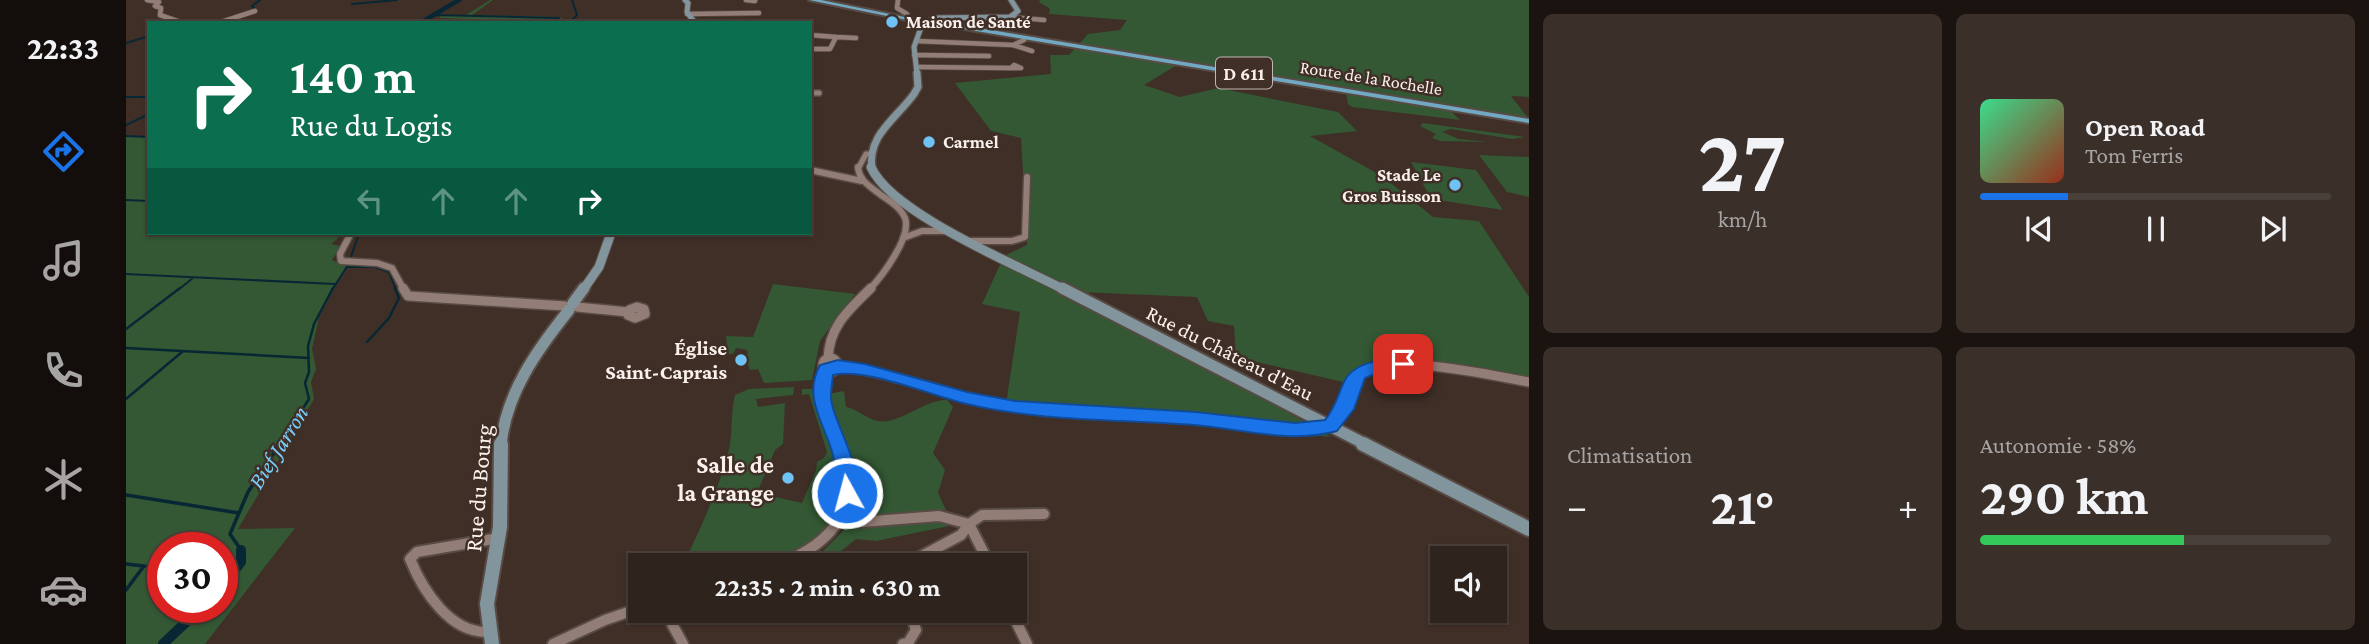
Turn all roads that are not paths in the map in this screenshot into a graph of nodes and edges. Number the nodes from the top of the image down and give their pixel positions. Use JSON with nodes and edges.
{"nodes":[{"id":1,"x":148,"y":0,"type":"edge"},
{"id":2,"x":685,"y":0,"type":"edge"},
{"id":3,"x":746,"y":0,"type":"edge"},
{"id":4,"x":812,"y":0,"type":"edge"},
{"id":5,"x":898,"y":0,"type":"edge"},
{"id":6,"x":1010,"y":0,"type":"edge"},
{"id":7,"x":755,"y":1,"type":"edge"},
{"id":8,"x":254,"y":11,"type":"dead end"},
{"id":9,"x":759,"y":13,"type":"dead end"},
{"id":10,"x":687,"y":14,"type":"junction"},
{"id":11,"x":907,"y":14,"type":"dead end"},
{"id":12,"x":1010,"y":17,"type":"junction"},
{"id":13,"x":1044,"y":20,"type":"dead end"},
{"id":14,"x":177,"y":21,"type":"edge"},
{"id":15,"x":224,"y":21,"type":"edge"},
{"id":16,"x":693,"y":21,"type":"edge"},
{"id":17,"x":931,"y":21,"type":"junction"},
{"id":18,"x":812,"y":35,"type":"edge"},
{"id":19,"x":964,"y":36,"type":"dead end"},
{"id":20,"x":836,"y":37,"type":"junction"},
{"id":21,"x":856,"y":38,"type":"dead end"},
{"id":22,"x":1024,"y":40,"type":"dead end"},
{"id":23,"x":916,"y":41,"type":"junction"},
{"id":24,"x":967,"y":43,"type":"junction"},
{"id":25,"x":1013,"y":46,"type":"junction"},
{"id":26,"x":812,"y":49,"type":"edge"},
{"id":27,"x":1032,"y":51,"type":"dead end"},
{"id":28,"x":914,"y":55,"type":"junction"},
{"id":29,"x":989,"y":56,"type":"dead end"},
{"id":30,"x":917,"y":66,"type":"junction"},
{"id":31,"x":1011,"y":68,"type":"dead end"},
{"id":32,"x":812,"y":93,"type":"edge"},
{"id":33,"x":819,"y":93,"type":"dead end"},
{"id":34,"x":1529,"y":121,"type":"edge"},
{"id":35,"x":870,"y":154,"type":"junction"},
{"id":36,"x":812,"y":170,"type":"edge"},
{"id":37,"x":1027,"y":177,"type":"dead end"},
{"id":38,"x":862,"y":181,"type":"junction"},
{"id":39,"x":951,"y":231,"type":"junction"},
{"id":40,"x":350,"y":235,"type":"edge"},
{"id":41,"x":610,"y":235,"type":"edge"},
{"id":42,"x":903,"y":238,"type":"junction"},
{"id":43,"x":970,"y":241,"type":"junction"},
{"id":44,"x":571,"y":307,"type":"junction"},
{"id":45,"x":628,"y":312,"type":"dead end"},
{"id":46,"x":827,"y":364,"type":"junction"},
{"id":47,"x":1529,"y":382,"type":"edge"},
{"id":48,"x":1331,"y":426,"type":"junction"},
{"id":49,"x":1044,"y":514,"type":"dead end"},
{"id":50,"x":844,"y":516,"type":"junction"},
{"id":51,"x":969,"y":524,"type":"junction"},
{"id":52,"x":1529,"y":529,"type":"edge"},
{"id":53,"x":499,"y":538,"type":"junction"},
{"id":54,"x":802,"y":553,"type":"edge"},
{"id":55,"x":927,"y":553,"type":"edge"},
{"id":56,"x":984,"y":553,"type":"edge"},
{"id":57,"x":628,"y":612,"type":"edge"},
{"id":58,"x":673,"y":623,"type":"edge"},
{"id":59,"x":914,"y":623,"type":"edge"},
{"id":60,"x":1017,"y":623,"type":"edge"},
{"id":61,"x":490,"y":638,"type":"edge"},
{"id":62,"x":552,"y":644,"type":"edge"},
{"id":63,"x":683,"y":644,"type":"edge"},
{"id":64,"x":903,"y":644,"type":"edge"},
{"id":65,"x":1027,"y":644,"type":"edge"}],
"edges":[{"from":1,"to":14,"type":"street"},
{"from":2,"to":10,"type":"main road"},
{"from":3,"to":7,"type":"street"},
{"from":4,"to":17,"type":"main road","number":"D 611"},
{"from":5,"to":11,"type":"street"},
{"from":6,"to":12,"type":"main road"},
{"from":8,"to":15,"type":"street"},
{"from":9,"to":10,"type":"street"},
{"from":10,"to":16,"type":"main road"},
{"from":12,"to":13,"type":"street"},
{"from":12,"to":17,"type":"main road"},
{"from":17,"to":23,"type":"main road"},
{"from":17,"to":34,"type":"main road","name":"Route de la Rochelle","number":"D 611"},
{"from":18,"to":20,"type":"street"},
{"from":19,"to":24,"type":"street"},
{"from":20,"to":21,"type":"street"},
{"from":20,"to":26,"type":"street"},
{"from":22,"to":25,"type":"street"},
{"from":23,"to":24,"type":"street"},
{"from":23,"to":28,"type":"main road"},
{"from":24,"to":25,"type":"street"},
{"from":25,"to":27,"type":"street"},
{"from":28,"to":29,"type":"street"},
{"from":28,"to":30,"type":"main road"},
{"from":30,"to":31,"type":"street"},
{"from":30,"to":35,"type":"main road"},
{"from":32,"to":33,"type":"street"},
{"from":35,"to":38,"type":"street"},
{"from":35,"to":39,"type":"main road","name":"Rue du Château d'Eau"},
{"from":36,"to":38,"type":"street"},
{"from":37,"to":43,"type":"street"},
{"from":38,"to":42,"type":"street"},
{"from":39,"to":42,"type":"street"},
{"from":39,"to":43,"type":"main road","name":"Rue du Château d'Eau"},
{"from":40,"to":44,"type":"street"},
{"from":41,"to":44,"type":"main road","name":"Rue du Bourg"},
{"from":42,"to":46,"type":"street"},
{"from":43,"to":48,"type":"main road","name":"Rue du Château d'Eau"},
{"from":44,"to":45,"type":"street"},
{"from":44,"to":53,"type":"main road","name":"Rue du Bourg"},
{"from":46,"to":48,"type":"street"},
{"from":46,"to":50,"type":"street"},
{"from":47,"to":48,"type":"street"},
{"from":48,"to":52,"type":"main road","name":"Rue du Château d'Eau"},
{"from":49,"to":51,"type":"street"},
{"from":50,"to":51,"type":"street"},
{"from":50,"to":54,"type":"street"},
{"from":51,"to":55,"type":"street"},
{"from":51,"to":56,"type":"street"},
{"from":53,"to":61,"type":"main road","name":"Rue du Bourg"},
{"from":53,"to":61,"type":"street"},
{"from":57,"to":62,"type":"street"},
{"from":58,"to":63,"type":"street"},
{"from":59,"to":64,"type":"street"},
{"from":60,"to":65,"type":"street"}]}
